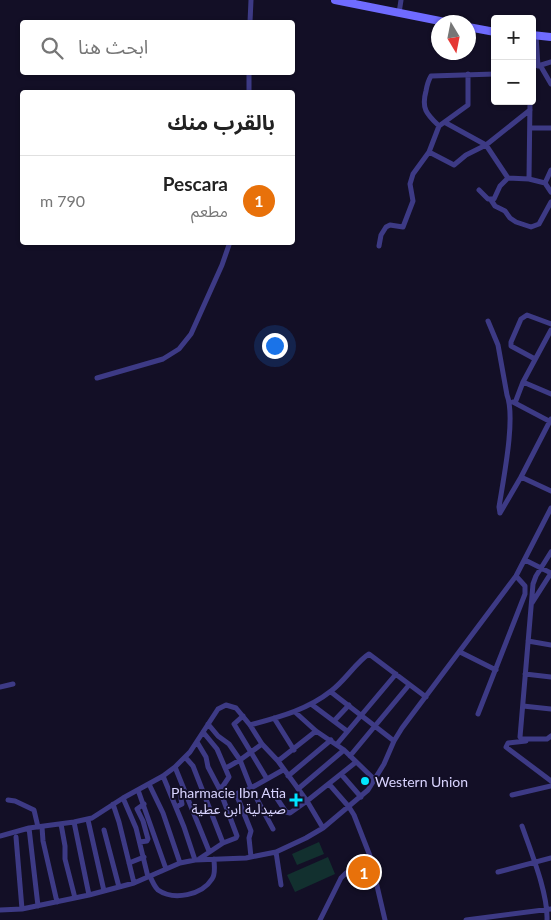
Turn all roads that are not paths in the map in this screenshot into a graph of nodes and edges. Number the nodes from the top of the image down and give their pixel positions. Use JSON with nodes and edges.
{"nodes":[{"id":1,"x":250,"y":0,"type":"edge"},
{"id":2,"x":335,"y":0,"type":"edge"},
{"id":3,"x":401,"y":0,"type":"edge"},
{"id":4,"x":399,"y":13,"type":"junction"},
{"id":5,"x":431,"y":19,"type":"edge"},
{"id":6,"x":250,"y":20,"type":"edge"},
{"id":7,"x":476,"y":29,"type":"edge"},
{"id":8,"x":491,"y":33,"type":"edge"},
{"id":9,"x":536,"y":36,"type":"edge"},
{"id":10,"x":551,"y":37,"type":"edge"},
{"id":11,"x":551,"y":62,"type":"edge"},
{"id":12,"x":537,"y":65,"type":"edge"},
{"id":13,"x":468,"y":74,"type":"junction"},
{"id":14,"x":491,"y":74,"type":"edge"},
{"id":15,"x":249,"y":75,"type":"edge"},
{"id":16,"x":551,"y":84,"type":"edge"},
{"id":17,"x":249,"y":90,"type":"edge"},
{"id":18,"x":530,"y":105,"type":"edge"},
{"id":19,"x":530,"y":110,"type":"junction"},
{"id":20,"x":446,"y":123,"type":"junction"},
{"id":21,"x":439,"y":126,"type":"junction"},
{"id":22,"x":530,"y":128,"type":"junction"},
{"id":23,"x":551,"y":128,"type":"edge"},
{"id":24,"x":486,"y":145,"type":"junction"},
{"id":25,"x":429,"y":152,"type":"junction"},
{"id":26,"x":551,"y":170,"type":"edge"},
{"id":27,"x":508,"y":178,"type":"junction"},
{"id":28,"x":529,"y":180,"type":"junction"},
{"id":29,"x":545,"y":184,"type":"junction"},
{"id":30,"x":480,"y":190,"type":"dead end"},
{"id":31,"x":551,"y":192,"type":"edge"},
{"id":32,"x":490,"y":200,"type":"junction"},
{"id":33,"x":551,"y":202,"type":"edge"},
{"id":34,"x":229,"y":245,"type":"edge"},
{"id":35,"x":379,"y":246,"type":"dead end"},
{"id":36,"x":488,"y":321,"type":"dead end"},
{"id":37,"x":551,"y":324,"type":"edge"},
{"id":38,"x":551,"y":330,"type":"edge"},
{"id":39,"x":535,"y":358,"type":"junction"},
{"id":40,"x":97,"y":378,"type":"dead end"},
{"id":41,"x":523,"y":382,"type":"junction"},
{"id":42,"x":551,"y":394,"type":"edge"},
{"id":43,"x":512,"y":402,"type":"junction"},
{"id":44,"x":551,"y":421,"type":"edge"},
{"id":45,"x":520,"y":477,"type":"junction"},
{"id":46,"x":551,"y":491,"type":"edge"},
{"id":47,"x":551,"y":508,"type":"edge"},
{"id":48,"x":551,"y":552,"type":"edge"},
{"id":49,"x":525,"y":560,"type":"junction"},
{"id":50,"x":541,"y":568,"type":"junction"},
{"id":51,"x":551,"y":573,"type":"edge"},
{"id":52,"x":516,"y":576,"type":"junction"},
{"id":53,"x":532,"y":604,"type":"junction"},
{"id":54,"x":528,"y":641,"type":"junction"},
{"id":55,"x":551,"y":645,"type":"edge"},
{"id":56,"x":460,"y":652,"type":"junction"},
{"id":57,"x":496,"y":670,"type":"junction"},
{"id":58,"x":396,"y":674,"type":"junction"},
{"id":59,"x":525,"y":674,"type":"junction"},
{"id":60,"x":551,"y":677,"type":"edge"},
{"id":61,"x":12,"y":684,"type":"dead end"},
{"id":62,"x":409,"y":685,"type":"junction"},
{"id":63,"x":0,"y":687,"type":"edge"},
{"id":64,"x":331,"y":692,"type":"junction"},
{"id":65,"x":426,"y":697,"type":"junction"},
{"id":66,"x":311,"y":704,"type":"junction"},
{"id":67,"x":348,"y":705,"type":"junction"},
{"id":68,"x":523,"y":706,"type":"junction"},
{"id":69,"x":551,"y":710,"type":"edge"},
{"id":70,"x":296,"y":712,"type":"junction"},
{"id":71,"x":478,"y":714,"type":"dead end"},
{"id":72,"x":361,"y":715,"type":"junction"},
{"id":73,"x":243,"y":716,"type":"junction"},
{"id":74,"x":274,"y":718,"type":"junction"},
{"id":75,"x":334,"y":721,"type":"junction"},
{"id":76,"x":208,"y":724,"type":"junction"},
{"id":77,"x":250,"y":725,"type":"junction"},
{"id":78,"x":374,"y":727,"type":"junction"},
{"id":79,"x":316,"y":731,"type":"junction"},
{"id":80,"x":203,"y":732,"type":"junction"},
{"id":81,"x":346,"y":732,"type":"junction"},
{"id":82,"x":551,"y":736,"type":"edge"},
{"id":83,"x":331,"y":740,"type":"junction"},
{"id":84,"x":394,"y":741,"type":"junction"},
{"id":85,"x":551,"y":741,"type":"edge"},
{"id":86,"x":197,"y":742,"type":"junction"},
{"id":87,"x":262,"y":744,"type":"junction"},
{"id":88,"x":337,"y":744,"type":"junction"},
{"id":89,"x":294,"y":750,"type":"junction"},
{"id":90,"x":344,"y":750,"type":"junction"},
{"id":91,"x":251,"y":752,"type":"junction"},
{"id":92,"x":350,"y":756,"type":"junction"},
{"id":93,"x":184,"y":758,"type":"junction"},
{"id":94,"x":240,"y":760,"type":"junction"},
{"id":95,"x":278,"y":761,"type":"junction"},
{"id":96,"x":356,"y":762,"type":"junction"},
{"id":97,"x":175,"y":766,"type":"junction"},
{"id":98,"x":226,"y":768,"type":"junction"},
{"id":99,"x":283,"y":770,"type":"junction"},
{"id":100,"x":341,"y":774,"type":"junction"},
{"id":101,"x":163,"y":776,"type":"junction"},
{"id":102,"x":288,"y":776,"type":"junction"},
{"id":103,"x":266,"y":779,"type":"junction"},
{"id":104,"x":375,"y":780,"type":"junction"},
{"id":105,"x":551,"y":780,"type":"edge"},
{"id":106,"x":150,"y":784,"type":"junction"},
{"id":107,"x":329,"y":784,"type":"junction"},
{"id":108,"x":551,"y":786,"type":"edge"},
{"id":109,"x":219,"y":788,"type":"junction"},
{"id":110,"x":251,"y":788,"type":"junction"},
{"id":111,"x":298,"y":789,"type":"junction"},
{"id":112,"x":138,"y":790,"type":"junction"},
{"id":113,"x":272,"y":791,"type":"dead end"},
{"id":114,"x":186,"y":792,"type":"junction"},
{"id":115,"x":512,"y":795,"type":"dead end"},
{"id":116,"x":361,"y":797,"type":"junction"},
{"id":117,"x":123,"y":798,"type":"junction"},
{"id":118,"x":8,"y":800,"type":"dead end"},
{"id":119,"x":307,"y":801,"type":"junction"},
{"id":120,"x":113,"y":804,"type":"junction"},
{"id":121,"x":144,"y":804,"type":"junction"},
{"id":122,"x":176,"y":807,"type":"junction"},
{"id":123,"x":349,"y":807,"type":"junction"},
{"id":124,"x":88,"y":820,"type":"junction"},
{"id":125,"x":74,"y":822,"type":"junction"},
{"id":126,"x":61,"y":824,"type":"junction"},
{"id":127,"x":522,"y":826,"type":"dead end"},
{"id":128,"x":40,"y":827,"type":"junction"},
{"id":129,"x":29,"y":828,"type":"junction"},
{"id":130,"x":323,"y":828,"type":"junction"},
{"id":131,"x":273,"y":829,"type":"dead end"},
{"id":132,"x":104,"y":830,"type":"dead end"},
{"id":133,"x":0,"y":836,"type":"edge"},
{"id":134,"x":16,"y":838,"type":"dead end"},
{"id":135,"x":140,"y":842,"type":"junction"},
{"id":136,"x":223,"y":843,"type":"junction"},
{"id":137,"x":210,"y":851,"type":"junction"},
{"id":138,"x":276,"y":852,"type":"junction"},
{"id":139,"x":370,"y":856,"type":"junction"},
{"id":140,"x":144,"y":857,"type":"junction"},
{"id":141,"x":251,"y":857,"type":"junction"},
{"id":142,"x":551,"y":858,"type":"edge"},
{"id":143,"x":197,"y":859,"type":"junction"},
{"id":144,"x":214,"y":859,"type":"junction"},
{"id":145,"x":535,"y":862,"type":"junction"},
{"id":146,"x":130,"y":863,"type":"junction"},
{"id":147,"x":180,"y":863,"type":"junction"},
{"id":148,"x":166,"y":869,"type":"junction"},
{"id":149,"x":498,"y":872,"type":"dead end"},
{"id":150,"x":149,"y":877,"type":"junction"},
{"id":151,"x":134,"y":883,"type":"junction"},
{"id":152,"x":282,"y":885,"type":"dead end"},
{"id":153,"x":119,"y":887,"type":"junction"},
{"id":154,"x":104,"y":891,"type":"junction"},
{"id":155,"x":90,"y":895,"type":"junction"},
{"id":156,"x":75,"y":898,"type":"junction"},
{"id":157,"x":57,"y":902,"type":"junction"},
{"id":158,"x":38,"y":906,"type":"junction"},
{"id":159,"x":22,"y":909,"type":"junction"},
{"id":160,"x":549,"y":909,"type":"edge"},
{"id":161,"x":0,"y":910,"type":"edge"},
{"id":162,"x":514,"y":917,"type":"edge"},
{"id":163,"x":480,"y":919,"type":"edge"},
{"id":164,"x":320,"y":920,"type":"edge"},
{"id":165,"x":385,"y":920,"type":"edge"},
{"id":166,"x":467,"y":920,"type":"edge"},
{"id":167,"x":547,"y":920,"type":"edge"}],
"edges":[{"from":1,"to":6,"type":"street"},
{"from":2,"to":4,"type":"main road"},
{"from":3,"to":4,"type":"street"},
{"from":4,"to":5,"type":"main road"},
{"from":7,"to":8,"type":"main road"},
{"from":9,"to":10,"type":"main road"},
{"from":11,"to":12,"type":"street"},
{"from":12,"to":16,"type":"street"},
{"from":13,"to":14,"type":"street"},
{"from":13,"to":20,"type":"street"},
{"from":13,"to":21,"type":"street"},
{"from":15,"to":17,"type":"street"},
{"from":18,"to":19,"type":"street"},
{"from":19,"to":22,"type":"street"},
{"from":19,"to":24,"type":"street"},
{"from":20,"to":21,"type":"street"},
{"from":20,"to":24,"type":"street"},
{"from":21,"to":25,"type":"street"},
{"from":22,"to":23,"type":"street"},
{"from":22,"to":28,"type":"street"},
{"from":24,"to":25,"type":"street"},
{"from":24,"to":27,"type":"street"},
{"from":25,"to":35,"type":"street"},
{"from":26,"to":29,"type":"street"},
{"from":27,"to":28,"type":"street"},
{"from":27,"to":32,"type":"street"},
{"from":28,"to":29,"type":"street"},
{"from":29,"to":31,"type":"street"},
{"from":30,"to":32,"type":"street"},
{"from":32,"to":33,"type":"street"},
{"from":34,"to":40,"type":"street"},
{"from":36,"to":43,"type":"street"},
{"from":37,"to":39,"type":"street"},
{"from":38,"to":39,"type":"street"},
{"from":39,"to":41,"type":"street"},
{"from":41,"to":42,"type":"street"},
{"from":41,"to":43,"type":"street"},
{"from":43,"to":44,"type":"street"},
{"from":43,"to":45,"type":"street"},
{"from":44,"to":45,"type":"street"},
{"from":45,"to":46,"type":"street"},
{"from":47,"to":49,"type":"street"},
{"from":48,"to":50,"type":"street"},
{"from":49,"to":50,"type":"street"},
{"from":49,"to":52,"type":"street"},
{"from":50,"to":51,"type":"street"},
{"from":50,"to":53,"type":"street"},
{"from":51,"to":53,"type":"street"},
{"from":52,"to":56,"type":"street"},
{"from":52,"to":57,"type":"street"},
{"from":53,"to":54,"type":"street"},
{"from":54,"to":55,"type":"street"},
{"from":54,"to":59,"type":"street"},
{"from":56,"to":57,"type":"street"},
{"from":56,"to":65,"type":"street"},
{"from":57,"to":71,"type":"street"},
{"from":58,"to":62,"type":"street"},
{"from":58,"to":64,"type":"street"},
{"from":58,"to":72,"type":"street"},
{"from":59,"to":60,"type":"street"},
{"from":59,"to":68,"type":"street"},
{"from":61,"to":63,"type":"street"},
{"from":62,"to":65,"type":"street"},
{"from":62,"to":78,"type":"street"},
{"from":64,"to":66,"type":"street"},
{"from":64,"to":67,"type":"street"},
{"from":65,"to":84,"type":"street"},
{"from":66,"to":70,"type":"street"},
{"from":66,"to":75,"type":"street"},
{"from":67,"to":72,"type":"street"},
{"from":67,"to":75,"type":"street"},
{"from":68,"to":69,"type":"street"},
{"from":68,"to":82,"type":"street"},
{"from":70,"to":74,"type":"street"},
{"from":70,"to":79,"type":"street"},
{"from":72,"to":78,"type":"street"},
{"from":72,"to":81,"type":"street"},
{"from":73,"to":76,"type":"street"},
{"from":73,"to":77,"type":"street"},
{"from":73,"to":91,"type":"street"},
{"from":74,"to":77,"type":"street"},
{"from":74,"to":89,"type":"street"},
{"from":75,"to":81,"type":"street"},
{"from":76,"to":80,"type":"street"},
{"from":76,"to":94,"type":"street"},
{"from":77,"to":87,"type":"street"},
{"from":78,"to":84,"type":"street"},
{"from":78,"to":92,"type":"street"},
{"from":79,"to":83,"type":"street"},
{"from":79,"to":89,"type":"street"},
{"from":80,"to":86,"type":"street"},
{"from":80,"to":98,"type":"street"},
{"from":81,"to":88,"type":"street"},
{"from":83,"to":88,"type":"street"},
{"from":83,"to":102,"type":"street"},
{"from":84,"to":104,"type":"street"},
{"from":85,"to":105,"type":"street"},
{"from":86,"to":93,"type":"street"},
{"from":86,"to":109,"type":"street"},
{"from":87,"to":91,"type":"street"},
{"from":87,"to":95,"type":"street"},
{"from":88,"to":90,"type":"street"},
{"from":89,"to":95,"type":"street"},
{"from":90,"to":92,"type":"street"},
{"from":90,"to":111,"type":"street"},
{"from":91,"to":94,"type":"street"},
{"from":91,"to":103,"type":"street"},
{"from":92,"to":96,"type":"street"},
{"from":93,"to":97,"type":"street"},
{"from":93,"to":136,"type":"street"},
{"from":94,"to":98,"type":"street"},
{"from":94,"to":110,"type":"street"},
{"from":95,"to":99,"type":"street"},
{"from":96,"to":100,"type":"street"},
{"from":96,"to":104,"type":"street"},
{"from":97,"to":101,"type":"street"},
{"from":97,"to":114,"type":"street"},
{"from":98,"to":109,"type":"street"},
{"from":99,"to":102,"type":"street"},
{"from":99,"to":103,"type":"street"},
{"from":100,"to":107,"type":"street"},
{"from":100,"to":116,"type":"street"},
{"from":101,"to":106,"type":"street"},
{"from":101,"to":122,"type":"street"},
{"from":102,"to":111,"type":"street"},
{"from":103,"to":110,"type":"street"},
{"from":104,"to":116,"type":"street"},
{"from":106,"to":112,"type":"street"},
{"from":106,"to":147,"type":"street"},
{"from":107,"to":119,"type":"street"},
{"from":107,"to":123,"type":"street"},
{"from":108,"to":115,"type":"street"},
{"from":109,"to":136,"type":"street"},
{"from":110,"to":131,"type":"street"},
{"from":110,"to":141,"type":"street"},
{"from":111,"to":119,"type":"street"},
{"from":112,"to":117,"type":"street"},
{"from":112,"to":121,"type":"street"},
{"from":113,"to":119,"type":"street"},
{"from":114,"to":122,"type":"street"},
{"from":114,"to":137,"type":"street"},
{"from":116,"to":123,"type":"street"},
{"from":117,"to":120,"type":"street"},
{"from":117,"to":135,"type":"street"},
{"from":118,"to":128,"type":"street"},
{"from":119,"to":130,"type":"street"},
{"from":120,"to":124,"type":"street"},
{"from":120,"to":146,"type":"street"},
{"from":121,"to":135,"type":"street"},
{"from":121,"to":148,"type":"street"},
{"from":122,"to":143,"type":"street"},
{"from":123,"to":130,"type":"street"},
{"from":123,"to":139,"type":"street"},
{"from":124,"to":125,"type":"street"},
{"from":124,"to":154,"type":"street"},
{"from":125,"to":126,"type":"street"},
{"from":125,"to":155,"type":"street"},
{"from":126,"to":128,"type":"street"},
{"from":126,"to":156,"type":"street"},
{"from":127,"to":145,"type":"street"},
{"from":128,"to":129,"type":"street"},
{"from":128,"to":157,"type":"street"},
{"from":129,"to":133,"type":"street"},
{"from":129,"to":158,"type":"street"},
{"from":130,"to":138,"type":"street"},
{"from":132,"to":153,"type":"street"},
{"from":134,"to":159,"type":"street"},
{"from":135,"to":140,"type":"street"},
{"from":136,"to":137,"type":"street"},
{"from":137,"to":143,"type":"street"},
{"from":138,"to":141,"type":"street"},
{"from":138,"to":152,"type":"street"},
{"from":139,"to":164,"type":"street"},
{"from":139,"to":165,"type":"street"},
{"from":140,"to":146,"type":"street"},
{"from":140,"to":150,"type":"street"},
{"from":141,"to":144,"type":"street"},
{"from":142,"to":145,"type":"street"},
{"from":143,"to":144,"type":"street"},
{"from":143,"to":147,"type":"street"},
{"from":144,"to":150,"type":"street"},
{"from":145,"to":149,"type":"street"},
{"from":145,"to":160,"type":"street"},
{"from":146,"to":151,"type":"street"},
{"from":147,"to":148,"type":"street"},
{"from":148,"to":150,"type":"street"},
{"from":150,"to":151,"type":"street"},
{"from":151,"to":153,"type":"street"},
{"from":153,"to":154,"type":"street"},
{"from":154,"to":155,"type":"street"},
{"from":155,"to":156,"type":"street"},
{"from":156,"to":157,"type":"street"},
{"from":157,"to":158,"type":"street"},
{"from":158,"to":159,"type":"street"},
{"from":159,"to":161,"type":"street"},
{"from":160,"to":162,"type":"street"},
{"from":160,"to":167,"type":"street"},
{"from":162,"to":163,"type":"street"},
{"from":163,"to":166,"type":"street"}]}
